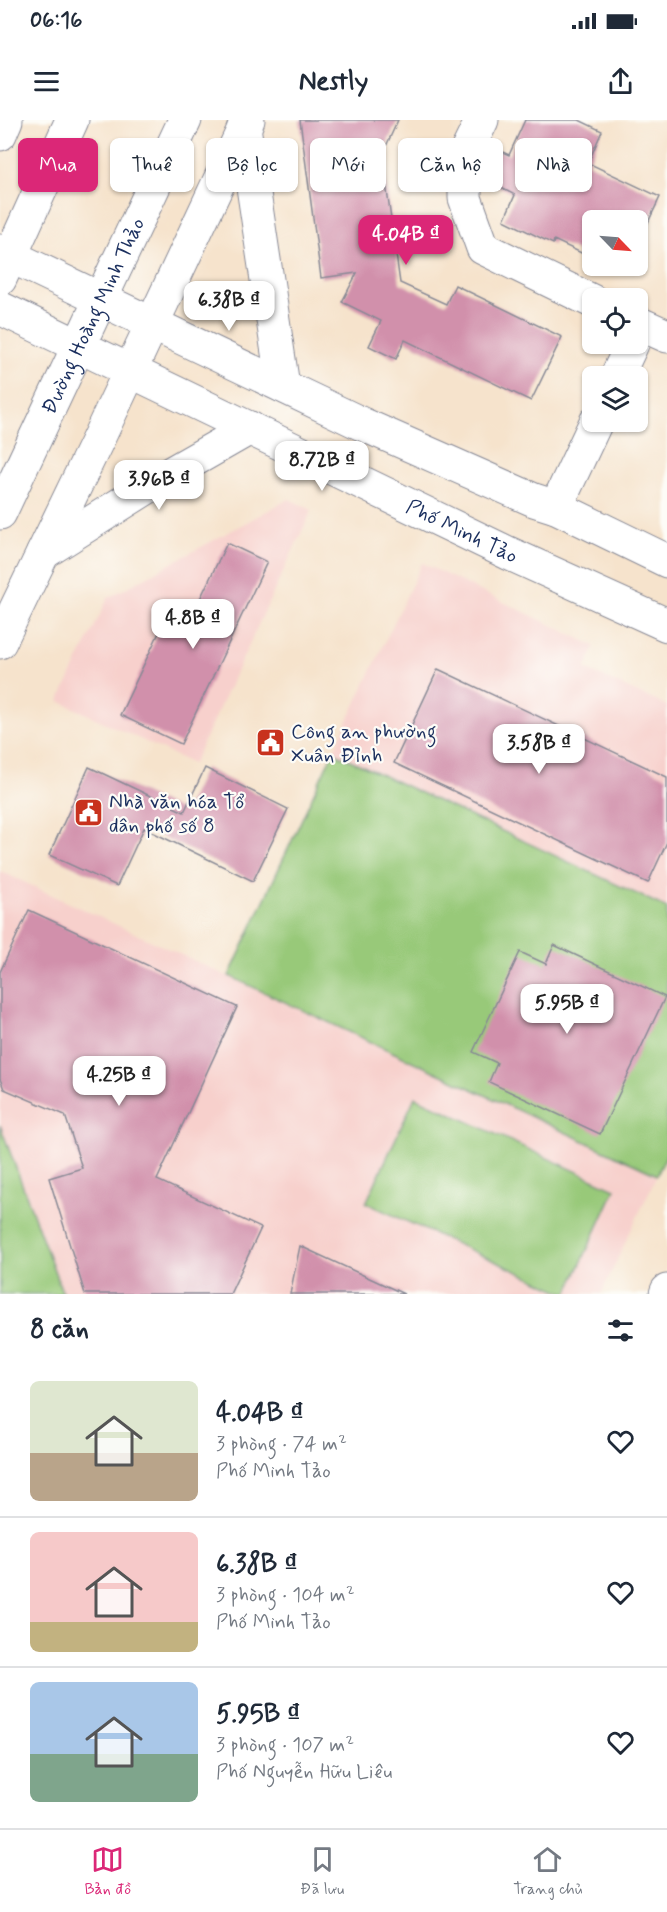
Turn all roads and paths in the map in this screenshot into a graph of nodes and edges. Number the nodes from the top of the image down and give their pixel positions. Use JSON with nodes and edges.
{"nodes":[{"id":1,"x":6,"y":120,"type":"edge"},
{"id":2,"x":72,"y":120,"type":"edge"},
{"id":3,"x":185,"y":120,"type":"edge"},
{"id":4,"x":482,"y":120,"type":"edge"},
{"id":5,"x":240,"y":122,"type":"edge"},
{"id":6,"x":0,"y":134,"type":"edge"},
{"id":7,"x":4,"y":262,"type":"edge"},
{"id":8,"x":582,"y":296,"type":"edge"},
{"id":9,"x":100,"y":298,"type":"junction"},
{"id":10,"x":0,"y":308,"type":"edge"},
{"id":11,"x":152,"y":324,"type":"junction"},
{"id":12,"x":283,"y":386,"type":"junction"},
{"id":13,"x":250,"y":428,"type":"junction"},
{"id":14,"x":591,"y":432,"type":"edge"},
{"id":15,"x":555,"y":507,"type":"junction"},
{"id":16,"x":0,"y":513,"type":"edge"},
{"id":17,"x":43,"y":553,"type":"junction"},
{"id":18,"x":667,"y":561,"type":"edge"},
{"id":19,"x":667,"y":625,"type":"edge"},
{"id":20,"x":0,"y":642,"type":"edge"}],
"edges":[{"from":1,"to":6,"type":"street"},
{"from":2,"to":7,"type":"street"},
{"from":3,"to":9,"type":"street","name":"Đường Hoàng Minh Thảo"},
{"from":4,"to":8,"type":"street"},
{"from":5,"to":11,"type":"street"},
{"from":5,"to":12,"type":"street"},
{"from":7,"to":9,"type":"street"},
{"from":9,"to":11,"type":"street"},
{"from":9,"to":16,"type":"street","name":"Đường Hoàng Minh Thảo"},
{"from":10,"to":13,"type":"street","name":"Phố Minh Tảo"},
{"from":11,"to":12,"type":"street"},
{"from":11,"to":17,"type":"street"},
{"from":12,"to":15,"type":"street"},
{"from":13,"to":17,"type":"street"},
{"from":13,"to":19,"type":"street","name":"Phố Minh Tảo"},
{"from":14,"to":15,"type":"street"},
{"from":15,"to":18,"type":"street"},
{"from":17,"to":20,"type":"street"}]}
